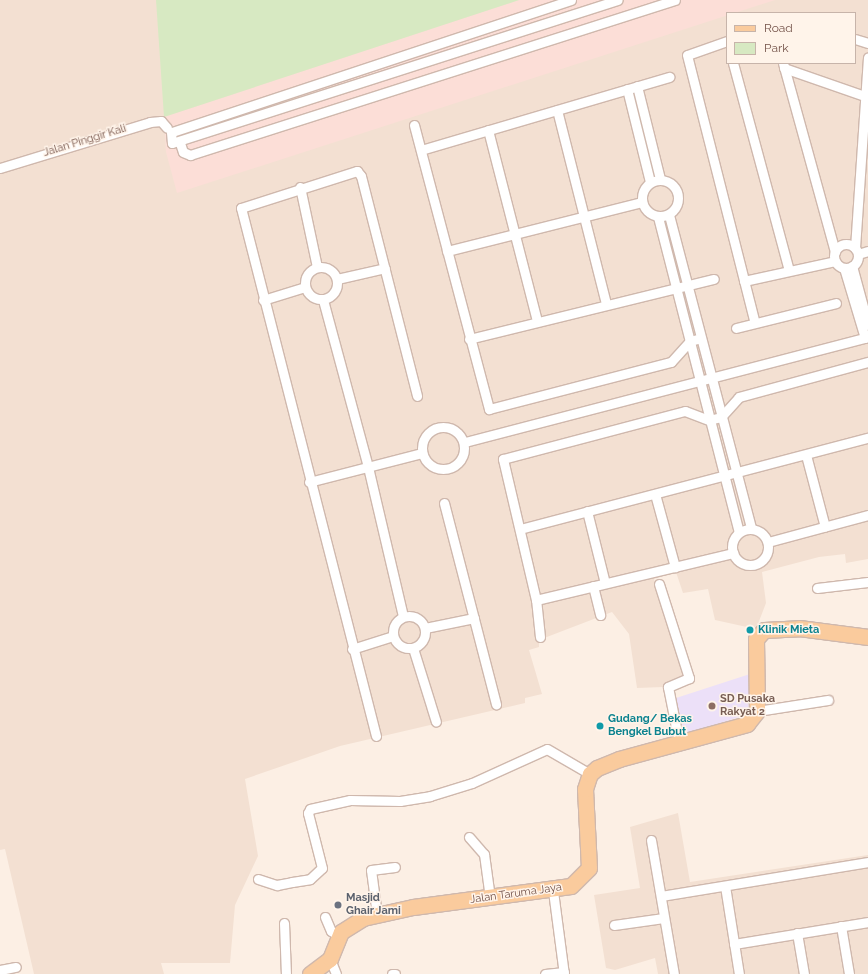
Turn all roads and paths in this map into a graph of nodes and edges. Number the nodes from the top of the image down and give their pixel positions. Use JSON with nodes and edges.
{"nodes":[{"id":1,"x":571,"y":0,"type":"edge"},
{"id":2,"x":618,"y":0,"type":"edge"},
{"id":3,"x":675,"y":0,"type":"edge"},
{"id":4,"x":574,"y":14,"type":"junction"},
{"id":5,"x":856,"y":39,"type":"edge"},
{"id":6,"x":726,"y":41,"type":"edge"},
{"id":7,"x":868,"y":43,"type":"edge"},
{"id":8,"x":868,"y":57,"type":"edge"},
{"id":9,"x":733,"y":64,"type":"edge"},
{"id":10,"x":783,"y":65,"type":"edge"},
{"id":11,"x":669,"y":77,"type":"dead end"},
{"id":12,"x":638,"y":86,"type":"junction"},
{"id":13,"x":627,"y":89,"type":"junction"},
{"id":14,"x":865,"y":96,"type":"junction"},
{"id":15,"x":557,"y":110,"type":"junction"},
{"id":16,"x":414,"y":126,"type":"dead end"},
{"id":17,"x":167,"y":128,"type":"dead end"},
{"id":18,"x":488,"y":130,"type":"junction"},
{"id":19,"x":180,"y":143,"type":"junction"},
{"id":20,"x":421,"y":150,"type":"junction"},
{"id":21,"x":0,"y":168,"type":"edge"},
{"id":22,"x":660,"y":179,"type":"junction"},
{"id":23,"x":650,"y":182,"type":"junction"},
{"id":24,"x":300,"y":187,"type":"junction"},
{"id":25,"x":642,"y":202,"type":"junction"},
{"id":26,"x":669,"y":215,"type":"junction"},
{"id":27,"x":584,"y":217,"type":"junction"},
{"id":28,"x":658,"y":217,"type":"junction"},
{"id":29,"x":515,"y":234,"type":"junction"},
{"id":30,"x":856,"y":251,"type":"junction"},
{"id":31,"x":868,"y":251,"type":"edge"},
{"id":32,"x":447,"y":252,"type":"junction"},
{"id":33,"x":835,"y":256,"type":"junction"},
{"id":34,"x":317,"y":267,"type":"junction"},
{"id":35,"x":848,"y":267,"type":"junction"},
{"id":36,"x":385,"y":268,"type":"junction"},
{"id":37,"x":789,"y":271,"type":"junction"},
{"id":38,"x":337,"y":279,"type":"junction"},
{"id":39,"x":714,"y":279,"type":"dead end"},
{"id":40,"x":744,"y":282,"type":"junction"},
{"id":41,"x":687,"y":285,"type":"junction"},
{"id":42,"x":305,"y":287,"type":"junction"},
{"id":43,"x":676,"y":288,"type":"junction"},
{"id":44,"x":263,"y":300,"type":"junction"},
{"id":45,"x":323,"y":300,"type":"junction"},
{"id":46,"x":836,"y":303,"type":"dead end"},
{"id":47,"x":606,"y":304,"type":"junction"},
{"id":48,"x":537,"y":321,"type":"junction"},
{"id":49,"x":755,"y":324,"type":"junction"},
{"id":50,"x":868,"y":325,"type":"edge"},
{"id":51,"x":736,"y":328,"type":"dead end"},
{"id":52,"x":701,"y":338,"type":"junction"},
{"id":53,"x":866,"y":338,"type":"edge"},
{"id":54,"x":469,"y":339,"type":"junction"},
{"id":55,"x":690,"y":341,"type":"junction"},
{"id":56,"x":868,"y":362,"type":"edge"},
{"id":57,"x":712,"y":379,"type":"junction"},
{"id":58,"x":701,"y":381,"type":"junction"},
{"id":59,"x":417,"y":396,"type":"dead end"},
{"id":60,"x":721,"y":417,"type":"junction"},
{"id":61,"x":709,"y":420,"type":"junction"},
{"id":62,"x":868,"y":440,"type":"edge"},
{"id":63,"x":464,"y":442,"type":"junction"},
{"id":64,"x":422,"y":453,"type":"junction"},
{"id":65,"x":806,"y":455,"type":"junction"},
{"id":66,"x":368,"y":467,"type":"junction"},
{"id":67,"x":736,"y":473,"type":"junction"},
{"id":68,"x":725,"y":476,"type":"junction"},
{"id":69,"x":309,"y":482,"type":"junction"},
{"id":70,"x":655,"y":494,"type":"junction"},
{"id":71,"x":444,"y":503,"type":"dead end"},
{"id":72,"x":587,"y":511,"type":"junction"},
{"id":73,"x":868,"y":515,"type":"edge"},
{"id":74,"x":825,"y":527,"type":"junction"},
{"id":75,"x":751,"y":528,"type":"junction"},
{"id":76,"x":520,"y":529,"type":"junction"},
{"id":77,"x":739,"y":532,"type":"junction"},
{"id":78,"x":768,"y":542,"type":"junction"},
{"id":79,"x":733,"y":552,"type":"junction"},
{"id":80,"x":675,"y":567,"type":"junction"},
{"id":81,"x":868,"y":582,"type":"edge"},
{"id":82,"x":606,"y":583,"type":"junction"},
{"id":83,"x":659,"y":584,"type":"dead end"},
{"id":84,"x":593,"y":586,"type":"junction"},
{"id":85,"x":818,"y":588,"type":"dead end"},
{"id":86,"x":536,"y":600,"type":"junction"},
{"id":87,"x":600,"y":615,"type":"dead end"},
{"id":88,"x":403,"y":616,"type":"junction"},
{"id":89,"x":474,"y":618,"type":"junction"},
{"id":90,"x":425,"y":628,"type":"junction"},
{"id":91,"x":393,"y":636,"type":"junction"},
{"id":92,"x":540,"y":637,"type":"dead end"},
{"id":93,"x":868,"y":637,"type":"edge"},
{"id":94,"x":413,"y":648,"type":"junction"},
{"id":95,"x":352,"y":649,"type":"junction"},
{"id":96,"x":828,"y":700,"type":"dead end"},
{"id":97,"x":496,"y":704,"type":"dead end"},
{"id":98,"x":757,"y":711,"type":"junction"},
{"id":99,"x":436,"y":722,"type":"dead end"},
{"id":100,"x":376,"y":736,"type":"dead end"},
{"id":101,"x":679,"y":742,"type":"junction"},
{"id":102,"x":590,"y":774,"type":"junction"},
{"id":103,"x":469,"y":837,"type":"dead end"},
{"id":104,"x":651,"y":840,"type":"dead end"},
{"id":105,"x":868,"y":862,"type":"edge"},
{"id":106,"x":395,"y":867,"type":"dead end"},
{"id":107,"x":258,"y":879,"type":"dead end"},
{"id":108,"x":725,"y":886,"type":"junction"},
{"id":109,"x":553,"y":891,"type":"junction"},
{"id":110,"x":661,"y":896,"type":"junction"},
{"id":111,"x":490,"y":898,"type":"junction"},
{"id":112,"x":377,"y":915,"type":"junction"},
{"id":113,"x":325,"y":917,"type":"dead end"},
{"id":114,"x":664,"y":918,"type":"junction"},
{"id":115,"x":868,"y":922,"type":"edge"},
{"id":116,"x":284,"y":923,"type":"dead end"},
{"id":117,"x":614,"y":925,"type":"dead end"},
{"id":118,"x":841,"y":926,"type":"junction"},
{"id":119,"x":797,"y":933,"type":"junction"},
{"id":120,"x":339,"y":936,"type":"junction"},
{"id":121,"x":734,"y":944,"type":"junction"},
{"id":122,"x":330,"y":959,"type":"junction"},
{"id":123,"x":16,"y":967,"type":"dead end"},
{"id":124,"x":0,"y":970,"type":"edge"},
{"id":125,"x":564,"y":973,"type":"edge"},
{"id":126,"x":286,"y":974,"type":"edge"},
{"id":127,"x":310,"y":974,"type":"edge"},
{"id":128,"x":336,"y":974,"type":"edge"},
{"id":129,"x":545,"y":974,"type":"edge"},
{"id":130,"x":674,"y":974,"type":"edge"},
{"id":131,"x":739,"y":974,"type":"edge"},
{"id":132,"x":804,"y":974,"type":"edge"},
{"id":133,"x":848,"y":974,"type":"edge"}],
"edges":[{"from":1,"to":4,"type":"street"},
{"from":1,"to":19,"type":"street"},
{"from":2,"to":4,"type":"street"},
{"from":3,"to":19,"type":"street"},
{"from":4,"to":19,"type":"street"},
{"from":5,"to":7,"type":"street"},
{"from":6,"to":40,"type":"street"},
{"from":8,"to":14,"type":"street"},
{"from":9,"to":37,"type":"street"},
{"from":10,"to":14,"type":"street"},
{"from":10,"to":33,"type":"street"},
{"from":11,"to":12,"type":"street"},
{"from":12,"to":13,"type":"street"},
{"from":12,"to":22,"type":"street"},
{"from":13,"to":15,"type":"street"},
{"from":13,"to":23,"type":"street"},
{"from":14,"to":30,"type":"street"},
{"from":15,"to":18,"type":"street"},
{"from":15,"to":27,"type":"street"},
{"from":16,"to":20,"type":"street"},
{"from":17,"to":21,"type":"street","name":"Jalan Pinggir Kali"},
{"from":18,"to":20,"type":"street"},
{"from":18,"to":29,"type":"street"},
{"from":20,"to":32,"type":"street"},
{"from":22,"to":23,"type":"street"},
{"from":22,"to":26,"type":"street"},
{"from":23,"to":25,"type":"street"},
{"from":24,"to":34,"type":"street"},
{"from":24,"to":36,"type":"street"},
{"from":24,"to":44,"type":"street"},
{"from":25,"to":27,"type":"street"},
{"from":25,"to":28,"type":"street"},
{"from":26,"to":28,"type":"street"},
{"from":26,"to":41,"type":"street"},
{"from":27,"to":29,"type":"street"},
{"from":27,"to":47,"type":"street"},
{"from":28,"to":43,"type":"street"},
{"from":29,"to":32,"type":"street"},
{"from":29,"to":48,"type":"street"},
{"from":30,"to":31,"type":"street"},
{"from":30,"to":33,"type":"street"},
{"from":30,"to":35,"type":"street"},
{"from":32,"to":54,"type":"street"},
{"from":33,"to":35,"type":"street"},
{"from":33,"to":37,"type":"street"},
{"from":34,"to":38,"type":"street"},
{"from":34,"to":42,"type":"street"},
{"from":35,"to":50,"type":"street"},
{"from":35,"to":53,"type":"street"},
{"from":36,"to":38,"type":"street"},
{"from":36,"to":59,"type":"street"},
{"from":37,"to":40,"type":"street"},
{"from":38,"to":45,"type":"street"},
{"from":39,"to":41,"type":"street"},
{"from":40,"to":49,"type":"street"},
{"from":41,"to":43,"type":"street"},
{"from":41,"to":52,"type":"street"},
{"from":42,"to":44,"type":"street"},
{"from":42,"to":45,"type":"street"},
{"from":43,"to":47,"type":"street"},
{"from":43,"to":55,"type":"street"},
{"from":44,"to":69,"type":"street"},
{"from":45,"to":66,"type":"street"},
{"from":46,"to":49,"type":"street"},
{"from":47,"to":48,"type":"street"},
{"from":48,"to":54,"type":"street"},
{"from":49,"to":51,"type":"street"},
{"from":52,"to":55,"type":"street"},
{"from":52,"to":57,"type":"street"},
{"from":53,"to":57,"type":"street"},
{"from":54,"to":55,"type":"street"},
{"from":55,"to":58,"type":"street"},
{"from":56,"to":60,"type":"street"},
{"from":57,"to":58,"type":"street"},
{"from":57,"to":60,"type":"street"},
{"from":58,"to":61,"type":"street"},
{"from":58,"to":63,"type":"street"},
{"from":60,"to":61,"type":"street"},
{"from":60,"to":67,"type":"street"},
{"from":61,"to":68,"type":"street"},
{"from":61,"to":76,"type":"street"},
{"from":62,"to":65,"type":"street"},
{"from":63,"to":64,"type":"street"},
{"from":63,"to":64,"type":"street"},
{"from":64,"to":66,"type":"street"},
{"from":65,"to":67,"type":"street"},
{"from":65,"to":74,"type":"street"},
{"from":66,"to":69,"type":"street"},
{"from":66,"to":88,"type":"street"},
{"from":67,"to":68,"type":"street"},
{"from":67,"to":75,"type":"street"},
{"from":68,"to":70,"type":"street"},
{"from":68,"to":77,"type":"street"},
{"from":69,"to":95,"type":"street"},
{"from":70,"to":72,"type":"street"},
{"from":70,"to":80,"type":"street"},
{"from":71,"to":89,"type":"street"},
{"from":72,"to":76,"type":"street"},
{"from":72,"to":82,"type":"street"},
{"from":73,"to":74,"type":"street"},
{"from":74,"to":78,"type":"street"},
{"from":75,"to":77,"type":"street"},
{"from":75,"to":78,"type":"street"},
{"from":76,"to":86,"type":"street"},
{"from":77,"to":79,"type":"street"},
{"from":78,"to":79,"type":"street"},
{"from":79,"to":80,"type":"street"},
{"from":80,"to":82,"type":"street"},
{"from":81,"to":85,"type":"street"},
{"from":82,"to":84,"type":"street"},
{"from":83,"to":101,"type":"street"},
{"from":84,"to":86,"type":"street"},
{"from":84,"to":87,"type":"street"},
{"from":86,"to":92,"type":"street"},
{"from":88,"to":90,"type":"street"},
{"from":88,"to":91,"type":"street"},
{"from":89,"to":90,"type":"street"},
{"from":89,"to":97,"type":"street"},
{"from":90,"to":94,"type":"street"},
{"from":91,"to":94,"type":"street"},
{"from":91,"to":95,"type":"street"},
{"from":93,"to":98,"type":"main road"},
{"from":94,"to":99,"type":"street"},
{"from":95,"to":100,"type":"street"},
{"from":96,"to":98,"type":"street"},
{"from":98,"to":101,"type":"main road"},
{"from":101,"to":102,"type":"main road"},
{"from":102,"to":107,"type":"street"},
{"from":102,"to":109,"type":"main road","name":"Jalan Taruma Jaya"},
{"from":103,"to":111,"type":"street"},
{"from":104,"to":110,"type":"street"},
{"from":105,"to":108,"type":"street"},
{"from":106,"to":112,"type":"street"},
{"from":108,"to":110,"type":"street"},
{"from":108,"to":121,"type":"street"},
{"from":109,"to":111,"type":"main road","name":"Jalan Taruma Jaya"},
{"from":109,"to":125,"type":"street"},
{"from":110,"to":114,"type":"street"},
{"from":111,"to":112,"type":"main road","name":"Jalan Taruma Jaya"},
{"from":112,"to":120,"type":"main road","name":"Jalan Taruma Jaya"},
{"from":113,"to":120,"type":"street"},
{"from":114,"to":117,"type":"street"},
{"from":114,"to":130,"type":"street"},
{"from":115,"to":118,"type":"street"},
{"from":116,"to":126,"type":"street"},
{"from":118,"to":119,"type":"street"},
{"from":118,"to":133,"type":"street"},
{"from":119,"to":121,"type":"street"},
{"from":119,"to":132,"type":"street"},
{"from":120,"to":122,"type":"main road","name":"Jalan Taruma Jaya"},
{"from":121,"to":131,"type":"street"},
{"from":122,"to":127,"type":"main road"},
{"from":122,"to":128,"type":"street"},
{"from":123,"to":124,"type":"street"},
{"from":125,"to":129,"type":"street"}]}
